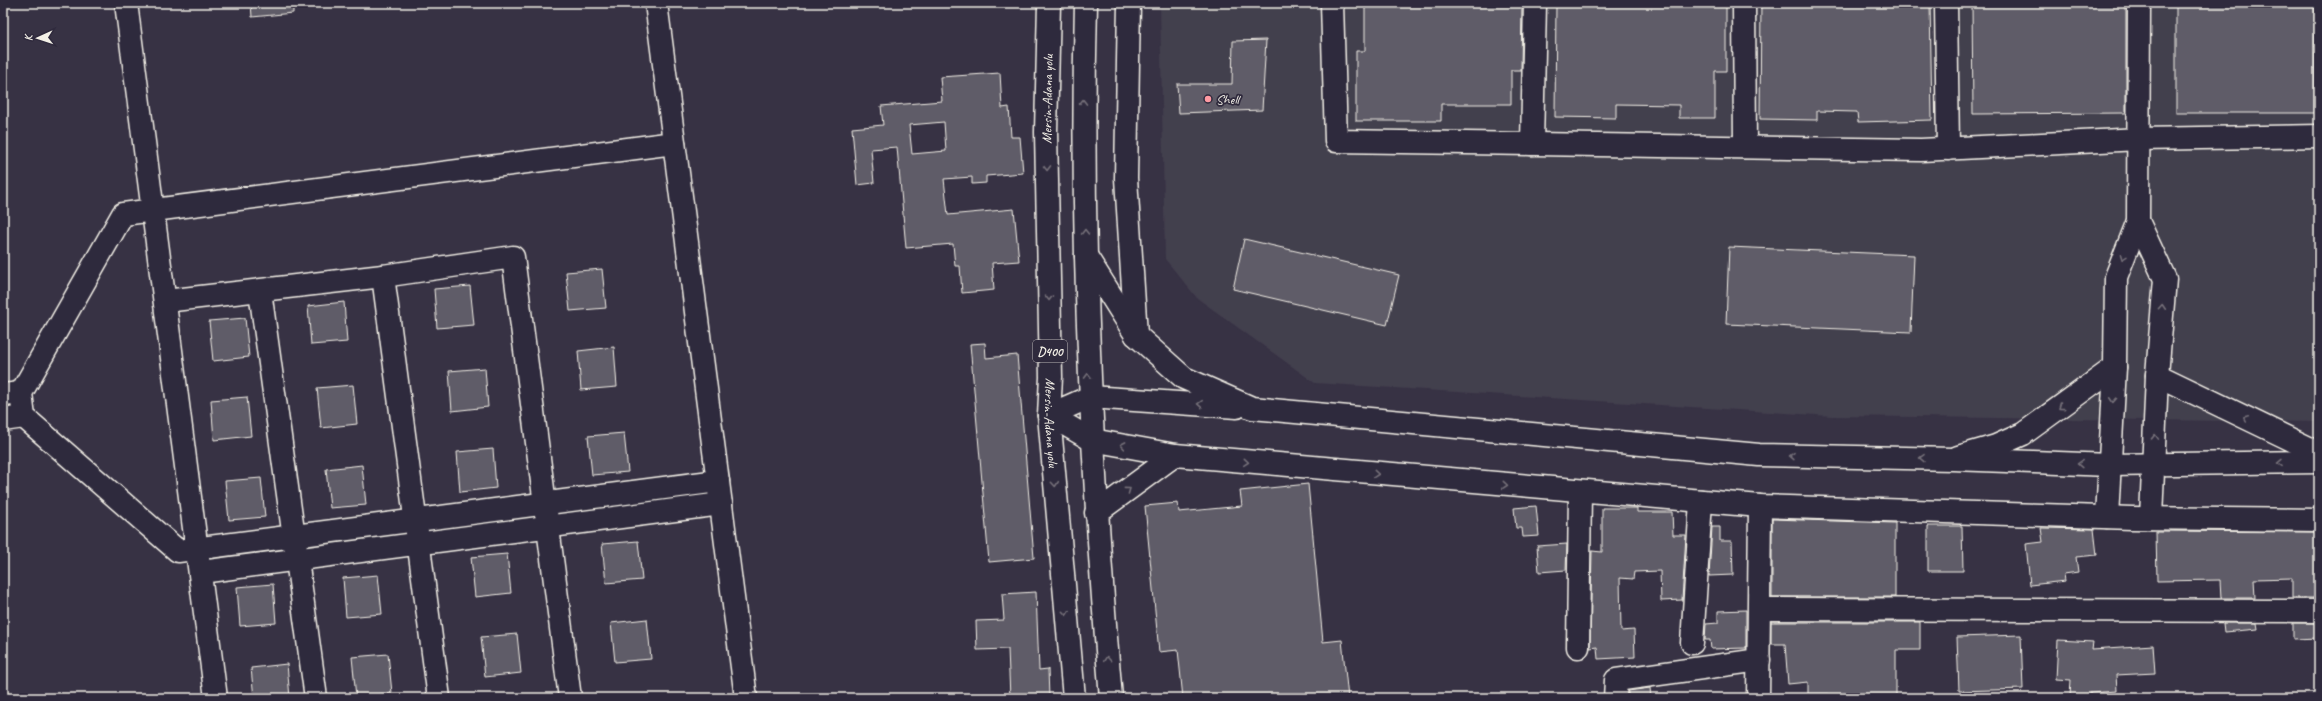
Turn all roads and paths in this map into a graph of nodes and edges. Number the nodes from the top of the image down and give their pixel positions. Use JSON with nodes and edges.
{"nodes":[{"id":1,"x":126,"y":3,"type":"edge"},
{"id":2,"x":656,"y":3,"type":"edge"},
{"id":3,"x":1049,"y":3,"type":"edge"},
{"id":4,"x":1086,"y":3,"type":"edge"},
{"id":5,"x":1129,"y":3,"type":"edge"},
{"id":6,"x":1332,"y":3,"type":"edge"},
{"id":7,"x":1535,"y":3,"type":"edge"},
{"id":8,"x":1744,"y":3,"type":"edge"},
{"id":9,"x":1946,"y":3,"type":"edge"},
{"id":10,"x":2139,"y":3,"type":"edge"},
{"id":11,"x":2319,"y":136,"type":"edge"},
{"id":12,"x":2140,"y":139,"type":"junction"},
{"id":13,"x":674,"y":143,"type":"junction"},
{"id":14,"x":1532,"y":144,"type":"junction"},
{"id":15,"x":1745,"y":147,"type":"junction"},
{"id":16,"x":1948,"y":150,"type":"junction"},
{"id":17,"x":153,"y":210,"type":"junction"},
{"id":18,"x":2138,"y":221,"type":"junction"},
{"id":19,"x":1086,"y":256,"type":"junction"},
{"id":20,"x":383,"y":276,"type":"junction"},
{"id":21,"x":260,"y":292,"type":"junction"},
{"id":22,"x":165,"y":301,"type":"junction"},
{"id":23,"x":1136,"y":335,"type":"junction"},
{"id":24,"x":2115,"y":367,"type":"junction"},
{"id":25,"x":2157,"y":375,"type":"junction"},
{"id":26,"x":12,"y":394,"type":"edge"},
{"id":27,"x":1090,"y":397,"type":"junction"},
{"id":28,"x":1252,"y":408,"type":"junction"},
{"id":29,"x":1049,"y":415,"type":"junction"},
{"id":30,"x":24,"y":418,"type":"junction"},
{"id":31,"x":3,"y":420,"type":"edge"},
{"id":32,"x":1092,"y":440,"type":"junction"},
{"id":33,"x":2319,"y":453,"type":"edge"},
{"id":34,"x":1175,"y":455,"type":"junction"},
{"id":35,"x":1953,"y":459,"type":"junction"},
{"id":36,"x":2319,"y":462,"type":"edge"},
{"id":37,"x":2109,"y":465,"type":"junction"},
{"id":38,"x":2154,"y":465,"type":"junction"},
{"id":39,"x":718,"y":481,"type":"junction"},
{"id":40,"x":1580,"y":491,"type":"junction"},
{"id":41,"x":1701,"y":502,"type":"junction"},
{"id":42,"x":545,"y":504,"type":"junction"},
{"id":43,"x":721,"y":504,"type":"junction"},
{"id":44,"x":1760,"y":506,"type":"junction"},
{"id":45,"x":1096,"y":513,"type":"junction"},
{"id":46,"x":2107,"y":517,"type":"junction"},
{"id":47,"x":2152,"y":518,"type":"junction"},
{"id":48,"x":2319,"y":520,"type":"edge"},
{"id":49,"x":415,"y":521,"type":"junction"},
{"id":50,"x":548,"y":528,"type":"junction"},
{"id":51,"x":294,"y":536,"type":"junction"},
{"id":52,"x":418,"y":544,"type":"junction"},
{"id":53,"x":198,"y":548,"type":"junction"},
{"id":54,"x":297,"y":559,"type":"junction"},
{"id":55,"x":201,"y":572,"type":"junction"},
{"id":56,"x":1760,"y":609,"type":"junction"},
{"id":57,"x":2319,"y":611,"type":"edge"},
{"id":58,"x":1692,"y":643,"type":"dead end"},
{"id":59,"x":1578,"y":647,"type":"dead end"},
{"id":60,"x":1759,"y":660,"type":"junction"},
{"id":61,"x":216,"y":698,"type":"edge"},
{"id":62,"x":316,"y":698,"type":"edge"},
{"id":63,"x":439,"y":698,"type":"edge"},
{"id":64,"x":570,"y":698,"type":"edge"},
{"id":65,"x":746,"y":698,"type":"edge"},
{"id":66,"x":1074,"y":698,"type":"edge"},
{"id":67,"x":1111,"y":698,"type":"edge"},
{"id":68,"x":1615,"y":698,"type":"edge"},
{"id":69,"x":1758,"y":698,"type":"edge"}],
"edges":[{"from":1,"to":17,"type":"main road"},
{"from":2,"to":13,"type":"main road"},
{"from":3,"to":29,"type":"main road","name":"Mersin-Adana yolu","number":"D400","one_way":true},
{"from":19,"to":4,"type":"main road","number":"D400","one_way":true},
{"from":5,"to":23,"type":"main road"},
{"from":6,"to":14,"type":"main road"},
{"from":7,"to":14,"type":"main road"},
{"from":8,"to":15,"type":"main road"},
{"from":9,"to":16,"type":"main road"},
{"from":10,"to":12,"type":"main road"},
{"from":11,"to":12,"type":"main road"},
{"from":12,"to":16,"type":"main road"},
{"from":12,"to":18,"type":"main road"},
{"from":13,"to":17,"type":"main road"},
{"from":13,"to":39,"type":"main road"},
{"from":14,"to":15,"type":"main road"},
{"from":15,"to":16,"type":"main road"},
{"from":17,"to":22,"type":"main road"},
{"from":17,"to":26,"type":"main road"},
{"from":18,"to":24,"type":"main road","one_way":true},
{"from":25,"to":18,"type":"main road","one_way":true},
{"from":19,"to":23,"type":"main road"},
{"from":27,"to":19,"type":"main road","number":"D400","one_way":true},
{"from":20,"to":21,"type":"main road"},
{"from":20,"to":42,"type":"main road"},
{"from":20,"to":49,"type":"main road"},
{"from":21,"to":22,"type":"main road"},
{"from":21,"to":51,"type":"main road"},
{"from":22,"to":53,"type":"main road"},
{"from":23,"to":28,"type":"main road"},
{"from":24,"to":35,"type":"main road","one_way":true},
{"from":24,"to":37,"type":"main road","one_way":true},
{"from":33,"to":25,"type":"main road","one_way":true},
{"from":38,"to":25,"type":"main road","one_way":true},
{"from":26,"to":30,"type":"main road"},
{"from":28,"to":27,"type":"main road","one_way":true},
{"from":27,"to":29,"type":"main road"},
{"from":27,"to":32,"type":"main road","number":"D400"},
{"from":35,"to":28,"type":"main road","one_way":true},
{"from":29,"to":32,"type":"main road"},
{"from":29,"to":66,"type":"main road","name":"Mersin-Adana yolu","number":"D400","one_way":true},
{"from":30,"to":31,"type":"main road"},
{"from":30,"to":53,"type":"main road"},
{"from":34,"to":32,"type":"main road","one_way":true},
{"from":32,"to":45,"type":"main road","number":"D400"},
{"from":34,"to":40,"type":"main road","one_way":true},
{"from":45,"to":34,"type":"main road","one_way":true},
{"from":37,"to":35,"type":"main road","one_way":true},
{"from":36,"to":38,"type":"main road","one_way":true},
{"from":37,"to":38,"type":"main road"},
{"from":37,"to":46,"type":"main road"},
{"from":38,"to":47,"type":"main road"},
{"from":39,"to":42,"type":"main road"},
{"from":39,"to":43,"type":"main road"},
{"from":40,"to":41,"type":"main road"},
{"from":40,"to":59,"type":"main road"},
{"from":41,"to":44,"type":"main road"},
{"from":41,"to":58,"type":"main road"},
{"from":42,"to":49,"type":"main road"},
{"from":42,"to":50,"type":"main road"},
{"from":43,"to":50,"type":"main road"},
{"from":43,"to":65,"type":"main road"},
{"from":44,"to":46,"type":"main road"},
{"from":44,"to":56,"type":"main road"},
{"from":67,"to":45,"type":"main road","number":"D400","one_way":true},
{"from":46,"to":47,"type":"main road"},
{"from":47,"to":48,"type":"main road"},
{"from":49,"to":51,"type":"main road"},
{"from":49,"to":52,"type":"main road"},
{"from":50,"to":52,"type":"main road"},
{"from":50,"to":64,"type":"main road"},
{"from":51,"to":53,"type":"main road"},
{"from":51,"to":54,"type":"main road"},
{"from":52,"to":54,"type":"main road"},
{"from":52,"to":63,"type":"main road"},
{"from":53,"to":55,"type":"main road"},
{"from":54,"to":55,"type":"main road"},
{"from":54,"to":62,"type":"main road"},
{"from":55,"to":61,"type":"main road"},
{"from":56,"to":57,"type":"main road"},
{"from":56,"to":60,"type":"main road"},
{"from":60,"to":68,"type":"main road"},
{"from":60,"to":69,"type":"main road"}]}
